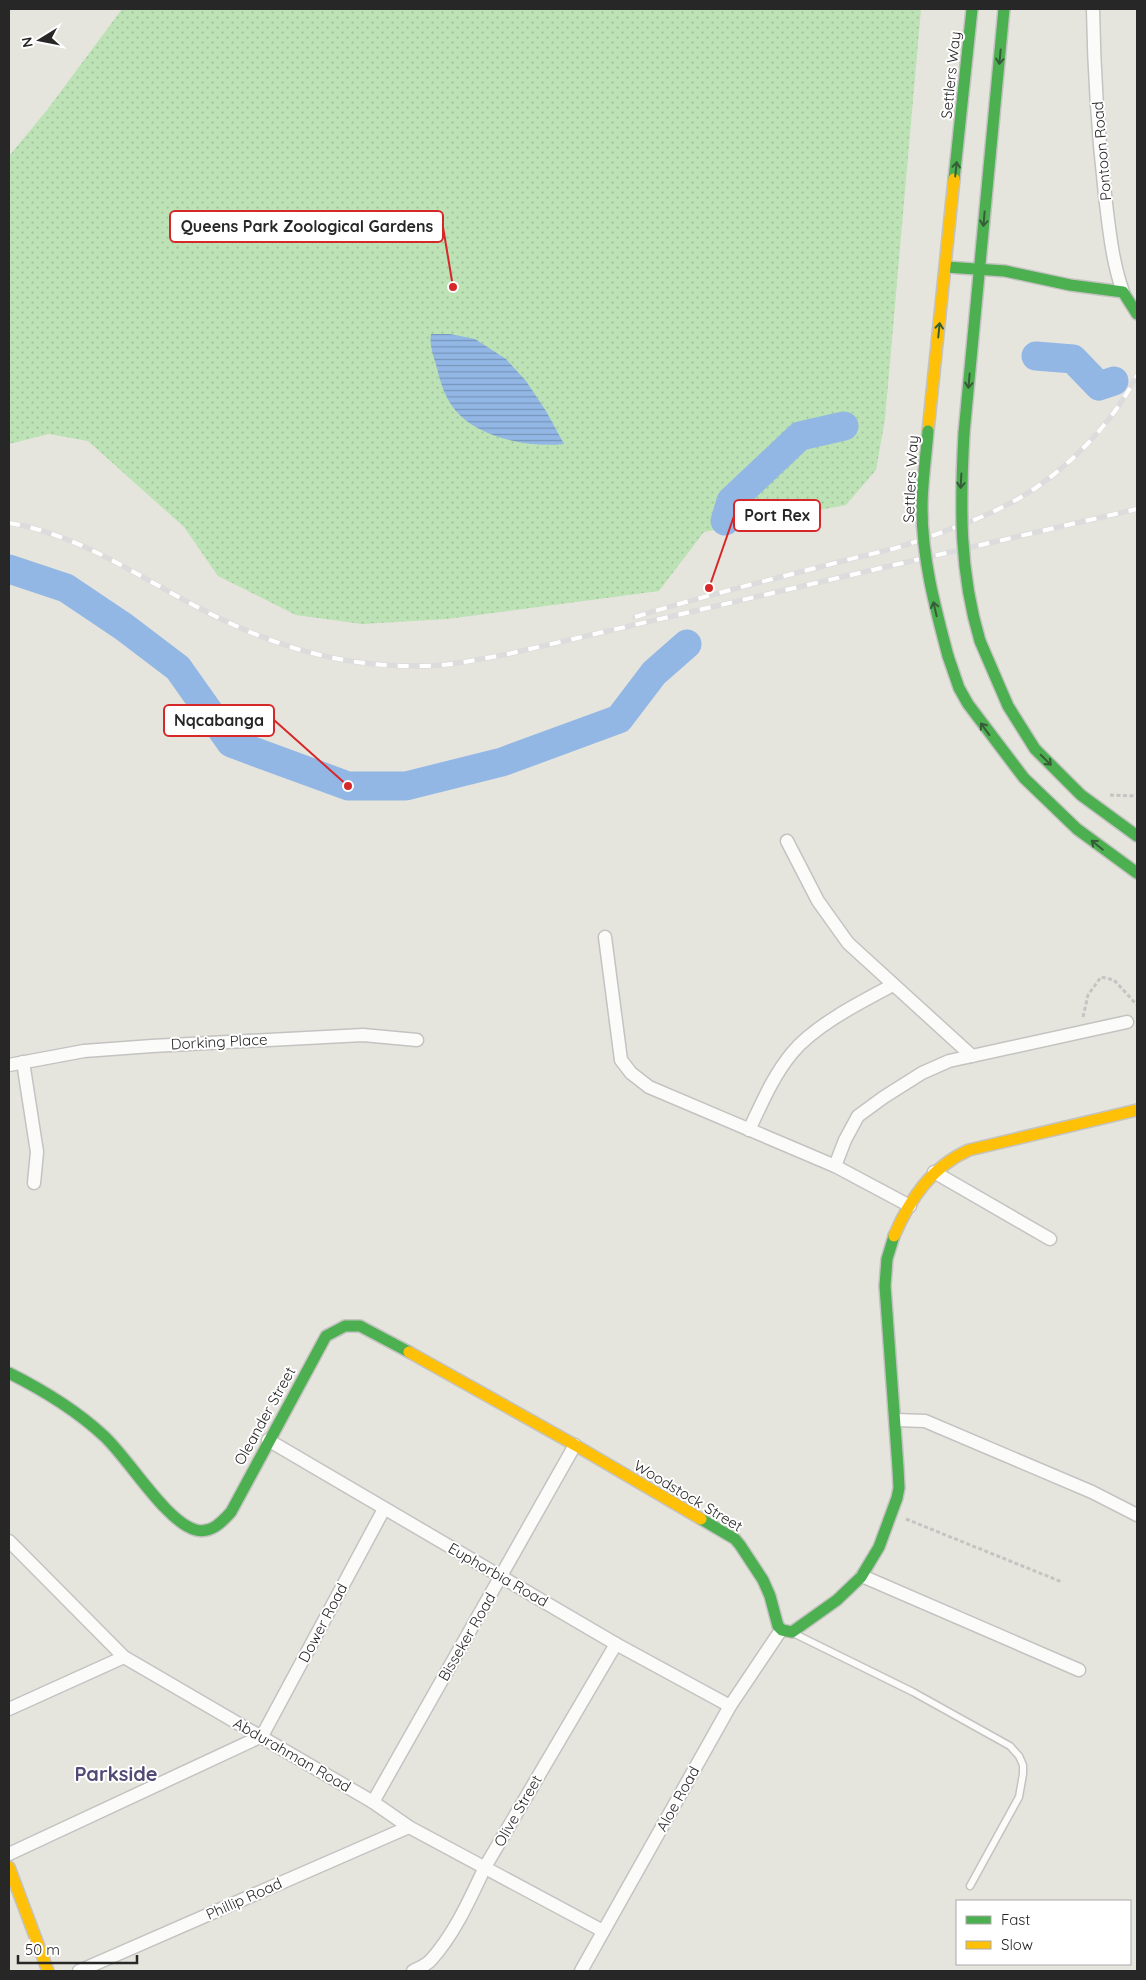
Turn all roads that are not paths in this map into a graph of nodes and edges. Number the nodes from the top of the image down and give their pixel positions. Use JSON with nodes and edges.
{"nodes":[{"id":1,"x":972,"y":9,"type":"edge"},
{"id":2,"x":1004,"y":9,"type":"edge"},
{"id":3,"x":1093,"y":9,"type":"edge"},
{"id":4,"x":946,"y":267,"type":"junction"},
{"id":5,"x":980,"y":268,"type":"junction"},
{"id":6,"x":1123,"y":292,"type":"junction"},
{"id":7,"x":1137,"y":314,"type":"edge"},
{"id":8,"x":1137,"y":836,"type":"edge"},
{"id":9,"x":786,"y":841,"type":"dead end"},
{"id":10,"x":1137,"y":873,"type":"edge"},
{"id":11,"x":605,"y":938,"type":"dead end"},
{"id":12,"x":893,"y":985,"type":"junction"},
{"id":13,"x":1127,"y":1022,"type":"dead end"},
{"id":14,"x":416,"y":1040,"type":"dead end"},
{"id":15,"x":972,"y":1056,"type":"junction"},
{"id":16,"x":23,"y":1062,"type":"junction"},
{"id":17,"x":9,"y":1065,"type":"edge"},
{"id":18,"x":1137,"y":1110,"type":"edge"},
{"id":19,"x":749,"y":1130,"type":"junction"},
{"id":20,"x":835,"y":1166,"type":"junction"},
{"id":21,"x":934,"y":1172,"type":"junction"},
{"id":22,"x":34,"y":1183,"type":"dead end"},
{"id":23,"x":910,"y":1206,"type":"junction"},
{"id":24,"x":1050,"y":1239,"type":"dead end"},
{"id":25,"x":366,"y":1328,"type":"joint"},
{"id":26,"x":9,"y":1373,"type":"edge"},
{"id":27,"x":896,"y":1420,"type":"junction"},
{"id":28,"x":268,"y":1440,"type":"junction"},
{"id":29,"x":575,"y":1445,"type":"junction"},
{"id":30,"x":384,"y":1509,"type":"junction"},
{"id":31,"x":1137,"y":1515,"type":"edge"},
{"id":32,"x":9,"y":1541,"type":"edge"},
{"id":33,"x":862,"y":1576,"type":"junction"},
{"id":34,"x":501,"y":1577,"type":"junction"},
{"id":35,"x":786,"y":1631,"type":"junction"},
{"id":36,"x":616,"y":1644,"type":"junction"},
{"id":37,"x":124,"y":1657,"type":"junction"},
{"id":38,"x":1079,"y":1670,"type":"dead end"},
{"id":39,"x":730,"y":1706,"type":"junction"},
{"id":40,"x":9,"y":1709,"type":"edge"},
{"id":41,"x":262,"y":1736,"type":"junction"},
{"id":42,"x":373,"y":1802,"type":"junction"},
{"id":43,"x":409,"y":1827,"type":"junction"},
{"id":44,"x":9,"y":1854,"type":"edge"},
{"id":45,"x":9,"y":1867,"type":"edge"},
{"id":46,"x":485,"y":1867,"type":"junction"},
{"id":47,"x":970,"y":1886,"type":"dead end"},
{"id":48,"x":603,"y":1931,"type":"junction"},
{"id":49,"x":431,"y":1967,"type":"edge"},
{"id":50,"x":48,"y":1971,"type":"edge"},
{"id":51,"x":79,"y":1971,"type":"edge"},
{"id":52,"x":413,"y":1971,"type":"edge"},
{"id":53,"x":581,"y":1971,"type":"edge"}],
"edges":[{"from":4,"to":1,"type":"street","name":"Settlers Way","one_way":true},
{"from":2,"to":5,"type":"street","one_way":true},
{"from":3,"to":6,"type":"street","name":"Pontoon Road"},
{"from":4,"to":5,"type":"street"},
{"from":10,"to":4,"type":"street","name":"Settlers Way","one_way":true,"bridge":true},
{"from":5,"to":6,"type":"street"},
{"from":5,"to":8,"type":"street","one_way":true,"bridge":true},
{"from":6,"to":7,"type":"street","name":"Pontoon Road"},
{"from":9,"to":12,"type":"street"},
{"from":11,"to":19,"type":"street"},
{"from":12,"to":15,"type":"street"},
{"from":12,"to":19,"type":"street"},
{"from":13,"to":15,"type":"street"},
{"from":14,"to":16,"type":"street","name":"Dorking Place"},
{"from":15,"to":20,"type":"street"},
{"from":16,"to":17,"type":"street","name":"Dorking Place"},
{"from":16,"to":22,"type":"street"},
{"from":18,"to":21,"type":"street"},
{"from":19,"to":20,"type":"street"},
{"from":20,"to":23,"type":"street"},
{"from":21,"to":23,"type":"street"},
{"from":21,"to":24,"type":"street"},
{"from":23,"to":27,"type":"street"},
{"from":25,"to":28,"type":"street","name":"Oleander Street"},
{"from":25,"to":29,"type":"street","name":"Woodstock Street"},
{"from":26,"to":28,"type":"street","name":"Oleander Street"},
{"from":27,"to":31,"type":"street"},
{"from":27,"to":33,"type":"street"},
{"from":28,"to":30,"type":"street","name":"Euphorbia Road"},
{"from":29,"to":34,"type":"street","name":"Bisseker Road"},
{"from":29,"to":35,"type":"street","name":"Woodstock Street"},
{"from":30,"to":34,"type":"street","name":"Euphorbia Road"},
{"from":30,"to":41,"type":"street","name":"Dower Road"},
{"from":32,"to":37,"type":"street","name":"Abdurahman Road"},
{"from":33,"to":35,"type":"street"},
{"from":33,"to":38,"type":"street"},
{"from":34,"to":36,"type":"street","name":"Euphorbia Road"},
{"from":34,"to":42,"type":"street","name":"Bisseker Road"},
{"from":35,"to":39,"type":"street","name":"Aloe Road"},
{"from":35,"to":47,"type":"lane"},
{"from":36,"to":39,"type":"street","name":"Euphorbia Road"},
{"from":36,"to":46,"type":"street","name":"Olive Street"},
{"from":37,"to":40,"type":"street"},
{"from":37,"to":41,"type":"street","name":"Abdurahman Road"},
{"from":39,"to":48,"type":"street","name":"Aloe Road"},
{"from":41,"to":42,"type":"street","name":"Abdurahman Road"},
{"from":41,"to":44,"type":"street"},
{"from":42,"to":43,"type":"street","name":"Abdurahman Road"},
{"from":43,"to":46,"type":"street","name":"Abdurahman Road"},
{"from":43,"to":51,"type":"street","name":"Phillip Road"},
{"from":45,"to":50,"type":"street"},
{"from":46,"to":48,"type":"street","name":"Abdurahman Road"},
{"from":46,"to":49,"type":"street","name":"Olive Street"},
{"from":48,"to":53,"type":"street","name":"Aloe Road"},
{"from":49,"to":52,"type":"street","name":"Olive Street"}]}
